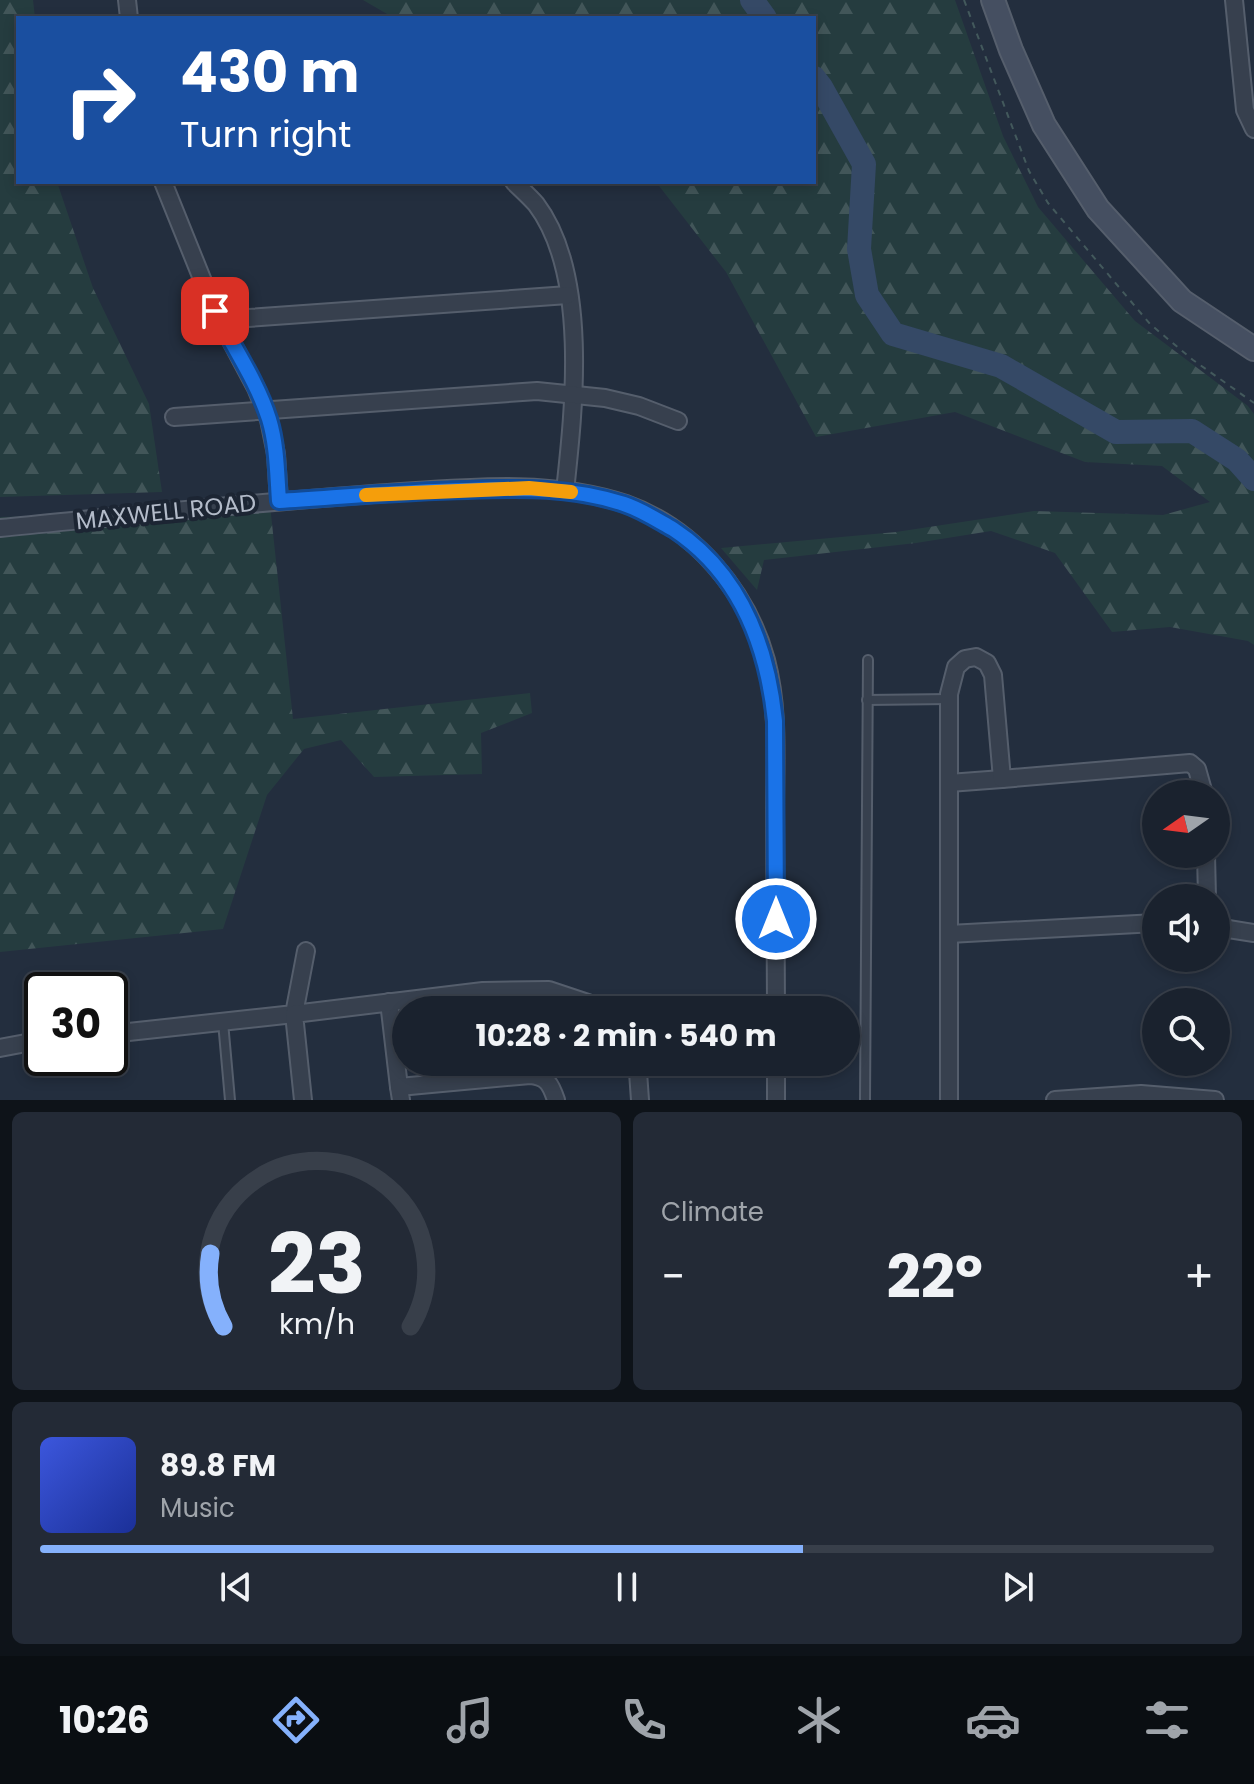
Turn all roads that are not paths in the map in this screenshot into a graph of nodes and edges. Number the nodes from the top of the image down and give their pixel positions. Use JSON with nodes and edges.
{"nodes":[{"id":1,"x":993,"y":0,"type":"edge"},
{"id":2,"x":1234,"y":0,"type":"edge"},
{"id":3,"x":1254,"y":129,"type":"edge"},
{"id":4,"x":164,"y":184,"type":"edge"},
{"id":5,"x":516,"y":184,"type":"edge"},
{"id":6,"x":568,"y":295,"type":"junction"},
{"id":7,"x":220,"y":320,"type":"junction"},
{"id":8,"x":1254,"y":349,"type":"edge"},
{"id":9,"x":574,"y":395,"type":"junction"},
{"id":10,"x":265,"y":410,"type":"junction"},
{"id":11,"x":174,"y":417,"type":"dead end"},
{"id":12,"x":678,"y":421,"type":"dead end"},
{"id":13,"x":565,"y":491,"type":"junction"},
{"id":14,"x":279,"y":501,"type":"junction"},
{"id":15,"x":0,"y":528,"type":"edge"},
{"id":16,"x":868,"y":660,"type":"dead end"},
{"id":17,"x":949,"y":699,"type":"junction"},
{"id":18,"x":867,"y":700,"type":"junction"},
{"id":19,"x":1002,"y":779,"type":"junction"},
{"id":20,"x":1200,"y":780,"type":"edge"},
{"id":21,"x":949,"y":783,"type":"junction"},
{"id":22,"x":1142,"y":924,"type":"edge"},
{"id":23,"x":1230,"y":929,"type":"edge"},
{"id":24,"x":1254,"y":933,"type":"edge"},
{"id":25,"x":949,"y":934,"type":"junction"},
{"id":26,"x":306,"y":951,"type":"dead end"},
{"id":27,"x":440,"y":996,"type":"edge"},
{"id":28,"x":567,"y":996,"type":"edge"},
{"id":29,"x":776,"y":996,"type":"edge"},
{"id":30,"x":389,"y":1002,"type":"junction"},
{"id":31,"x":392,"y":1002,"type":"edge"},
{"id":32,"x":294,"y":1014,"type":"junction"},
{"id":33,"x":223,"y":1022,"type":"junction"},
{"id":34,"x":128,"y":1032,"type":"edge"},
{"id":35,"x":24,"y":1043,"type":"edge"},
{"id":36,"x":0,"y":1048,"type":"edge"},
{"id":37,"x":638,"y":1076,"type":"edge"},
{"id":38,"x":776,"y":1076,"type":"edge"},
{"id":39,"x":400,"y":1094,"type":"edge"},
{"id":40,"x":230,"y":1100,"type":"edge"},
{"id":41,"x":303,"y":1100,"type":"edge"},
{"id":42,"x":556,"y":1100,"type":"edge"},
{"id":43,"x":640,"y":1100,"type":"edge"},
{"id":44,"x":776,"y":1100,"type":"edge"},
{"id":45,"x":865,"y":1100,"type":"edge"},
{"id":46,"x":949,"y":1100,"type":"edge"},
{"id":47,"x":1055,"y":1100,"type":"edge"},
{"id":48,"x":1215,"y":1100,"type":"edge"}],
"edges":[{"from":1,"to":8,"type":"main road"},
{"from":2,"to":3,"type":"street"},
{"from":4,"to":7,"type":"street"},
{"from":5,"to":6,"type":"street"},
{"from":6,"to":7,"type":"street"},
{"from":6,"to":9,"type":"street"},
{"from":7,"to":10,"type":"street"},
{"from":9,"to":10,"type":"street"},
{"from":9,"to":12,"type":"street"},
{"from":9,"to":13,"type":"street"},
{"from":10,"to":11,"type":"street"},
{"from":10,"to":14,"type":"street"},
{"from":13,"to":14,"type":"street","name":"MAXWELL ROAD"},
{"from":13,"to":29,"type":"street","name":"MAXWELL ROAD"},
{"from":14,"to":15,"type":"street","name":"MAXWELL ROAD"},
{"from":16,"to":18,"type":"lane"},
{"from":17,"to":18,"type":"lane"},
{"from":17,"to":19,"type":"street"},
{"from":17,"to":21,"type":"street"},
{"from":18,"to":45,"type":"lane"},
{"from":19,"to":20,"type":"street"},
{"from":19,"to":21,"type":"street"},
{"from":21,"to":25,"type":"street"},
{"from":22,"to":25,"type":"street"},
{"from":23,"to":24,"type":"street"},
{"from":25,"to":46,"type":"street"},
{"from":26,"to":32,"type":"street"},
{"from":27,"to":28,"type":"street"},
{"from":30,"to":31,"type":"street"},
{"from":30,"to":32,"type":"street"},
{"from":30,"to":39,"type":"street"},
{"from":32,"to":33,"type":"street"},
{"from":32,"to":41,"type":"street"},
{"from":33,"to":34,"type":"street"},
{"from":33,"to":40,"type":"lane"},
{"from":35,"to":36,"type":"street"},
{"from":37,"to":43,"type":"street"},
{"from":38,"to":44,"type":"street"},
{"from":39,"to":42,"type":"street"},
{"from":47,"to":48,"type":"street"}]}
